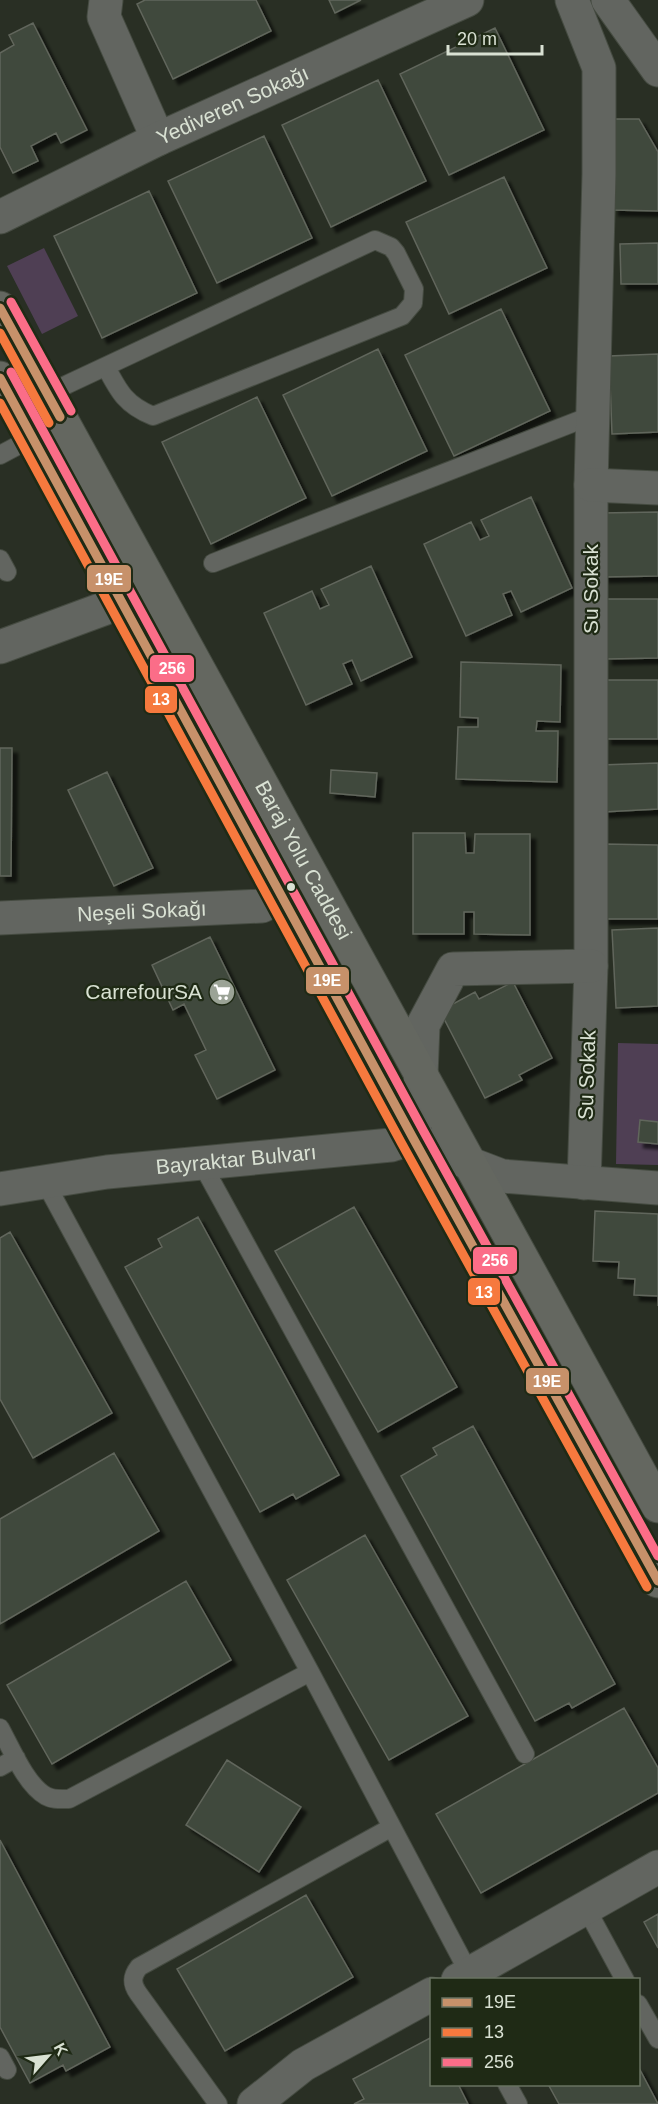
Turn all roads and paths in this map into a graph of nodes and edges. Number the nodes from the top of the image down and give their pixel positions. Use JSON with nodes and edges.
{"nodes":[{"id":1,"x":106,"y":0,"type":"edge"},
{"id":2,"x":467,"y":0,"type":"edge"},
{"id":3,"x":572,"y":0,"type":"edge"},
{"id":4,"x":608,"y":0,"type":"edge"},
{"id":5,"x":658,"y":70,"type":"edge"},
{"id":6,"x":158,"y":140,"type":"junction"},
{"id":7,"x":0,"y":217,"type":"edge"},
{"id":8,"x":0,"y":308,"type":"edge"},
{"id":9,"x":106,"y":366,"type":"junction"},
{"id":10,"x":0,"y":378,"type":"edge"},
{"id":11,"x":48,"y":394,"type":"junction"},
{"id":12,"x":593,"y":415,"type":"junction"},
{"id":13,"x":33,"y":438,"type":"junction"},
{"id":14,"x":0,"y":455,"type":"edge"},
{"id":15,"x":591,"y":485,"type":"junction"},
{"id":16,"x":658,"y":488,"type":"edge"},
{"id":17,"x":213,"y":563,"type":"dead end"},
{"id":18,"x":121,"y":600,"type":"junction"},
{"id":19,"x":0,"y":647,"type":"edge"},
{"id":20,"x":282,"y":896,"type":"junction"},
{"id":21,"x":0,"y":918,"type":"edge"},
{"id":22,"x":591,"y":966,"type":"junction"},
{"id":23,"x":421,"y":1076,"type":"junction"},
{"id":24,"x":413,"y":1138,"type":"junction"},
{"id":25,"x":468,"y":1163,"type":"junction"},
{"id":26,"x":202,"y":1164,"type":"junction"},
{"id":27,"x":45,"y":1182,"type":"junction"},
{"id":28,"x":584,"y":1183,"type":"junction"},
{"id":29,"x":658,"y":1188,"type":"edge"},
{"id":30,"x":0,"y":1189,"type":"edge"},
{"id":31,"x":658,"y":1506,"type":"edge"},
{"id":32,"x":658,"y":1581,"type":"edge"},
{"id":33,"x":310,"y":1672,"type":"junction"},
{"id":34,"x":0,"y":1728,"type":"edge"},
{"id":35,"x":525,"y":1754,"type":"dead end"},
{"id":36,"x":16,"y":1758,"type":"junction"},
{"id":37,"x":0,"y":1767,"type":"edge"},
{"id":38,"x":392,"y":1827,"type":"junction"},
{"id":39,"x":658,"y":1868,"type":"edge"},
{"id":40,"x":586,"y":1908,"type":"junction"},
{"id":41,"x":463,"y":1976,"type":"edge"},
{"id":42,"x":624,"y":1978,"type":"edge"},
{"id":43,"x":430,"y":1995,"type":"edge"},
{"id":44,"x":640,"y":2006,"type":"edge"},
{"id":45,"x":658,"y":2039,"type":"edge"},
{"id":46,"x":508,"y":2086,"type":"edge"},
{"id":47,"x":218,"y":2104,"type":"edge"},
{"id":48,"x":254,"y":2104,"type":"edge"},
{"id":49,"x":518,"y":2104,"type":"edge"}],
"edges":[{"from":1,"to":6,"type":"street"},
{"from":2,"to":6,"type":"street","name":"Yediveren Sokağı"},
{"from":3,"to":12,"type":"street","name":"Su Sokak"},
{"from":4,"to":5,"type":"street"},
{"from":6,"to":7,"type":"street","name":"Yediveren Sokağı"},
{"from":8,"to":11,"type":"street","name":"Baraj Yolu Caddesi"},
{"from":9,"to":9,"type":"lane"},
{"from":9,"to":11,"type":"lane"},
{"from":10,"to":13,"type":"street","name":"Baraj Yolu Caddesi"},
{"from":11,"to":23,"type":"street","name":"Baraj Yolu Caddesi"},
{"from":12,"to":15,"type":"street","name":"Su Sokak"},
{"from":12,"to":17,"type":"lane"},
{"from":13,"to":14,"type":"lane"},
{"from":13,"to":18,"type":"street","name":"Baraj Yolu Caddesi"},
{"from":15,"to":16,"type":"street"},
{"from":15,"to":22,"type":"street","name":"Su Sokak"},
{"from":18,"to":19,"type":"street"},
{"from":18,"to":20,"type":"street","name":"Baraj Yolu Caddesi"},
{"from":20,"to":21,"type":"street","name":"Neşeli Sokağı"},
{"from":20,"to":24,"type":"street","name":"Baraj Yolu Caddesi"},
{"from":22,"to":23,"type":"street"},
{"from":22,"to":28,"type":"street","name":"Su Sokak"},
{"from":23,"to":24,"type":"street"},
{"from":23,"to":25,"type":"street","name":"Baraj Yolu Caddesi"},
{"from":24,"to":25,"type":"street"},
{"from":24,"to":26,"type":"street","name":"Bayraktar Bulvarı"},
{"from":24,"to":32,"type":"street","name":"Baraj Yolu Caddesi"},
{"from":25,"to":28,"type":"street"},
{"from":25,"to":31,"type":"street","name":"Baraj Yolu Caddesi"},
{"from":26,"to":27,"type":"street","name":"Bayraktar Bulvarı"},
{"from":26,"to":35,"type":"lane"},
{"from":27,"to":30,"type":"street","name":"Bayraktar Bulvarı"},
{"from":27,"to":33,"type":"lane"},
{"from":28,"to":29,"type":"street"},
{"from":33,"to":36,"type":"lane"},
{"from":33,"to":38,"type":"lane"},
{"from":34,"to":36,"type":"lane"},
{"from":36,"to":37,"type":"lane"},
{"from":38,"to":41,"type":"lane"},
{"from":38,"to":47,"type":"lane"},
{"from":39,"to":40,"type":"street"},
{"from":40,"to":41,"type":"street"},
{"from":40,"to":42,"type":"lane"},
{"from":43,"to":48,"type":"street"},
{"from":44,"to":45,"type":"lane"},
{"from":46,"to":49,"type":"lane"}]}
